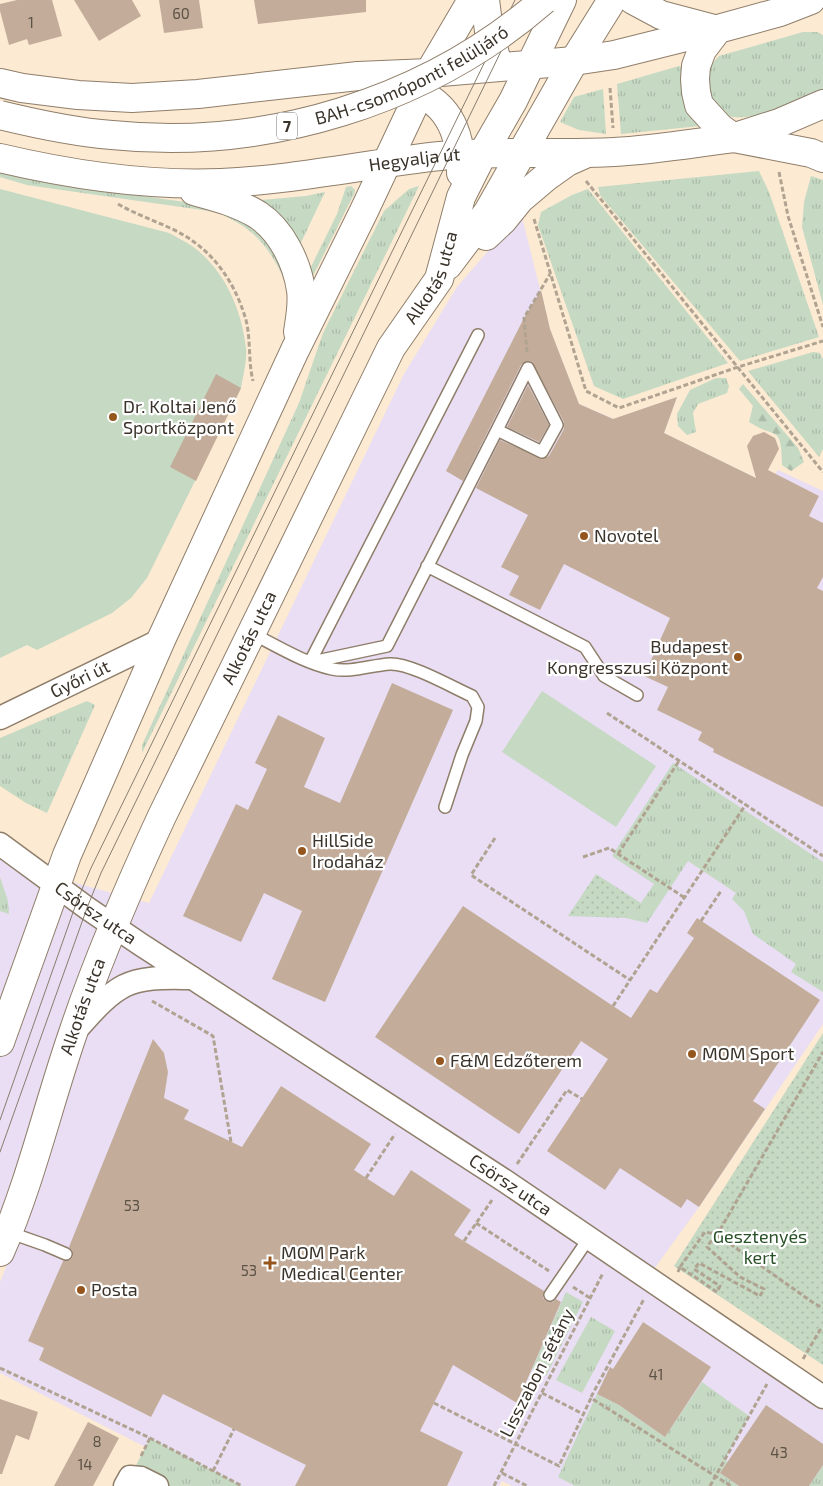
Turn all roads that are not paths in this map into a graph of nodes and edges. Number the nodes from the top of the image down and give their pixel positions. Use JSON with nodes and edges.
{"nodes":[{"id":1,"x":472,"y":0,"type":"edge"},
{"id":2,"x":485,"y":0,"type":"edge"},
{"id":3,"x":544,"y":0,"type":"edge"},
{"id":4,"x":562,"y":0,"type":"edge"},
{"id":5,"x":612,"y":0,"type":"edge"},
{"id":6,"x":633,"y":0,"type":"edge"},
{"id":7,"x":811,"y":0,"type":"edge"},
{"id":8,"x":775,"y":6,"type":"edge"},
{"id":9,"x":823,"y":17,"type":"edge"},
{"id":10,"x":718,"y":29,"type":"junction"},
{"id":11,"x":574,"y":61,"type":"junction"},
{"id":12,"x":531,"y":64,"type":"junction"},
{"id":13,"x":498,"y":66,"type":"junction"},
{"id":14,"x":425,"y":82,"type":"junction"},
{"id":15,"x":0,"y":83,"type":"edge"},
{"id":16,"x":513,"y":101,"type":"junction"},
{"id":17,"x":823,"y":104,"type":"edge"},
{"id":18,"x":0,"y":115,"type":"edge"},
{"id":19,"x":535,"y":127,"type":"junction"},
{"id":20,"x":734,"y":138,"type":"junction"},
{"id":21,"x":522,"y":153,"type":"junction"},
{"id":22,"x":586,"y":153,"type":"junction"},
{"id":23,"x":472,"y":154,"type":"junction"},
{"id":24,"x":0,"y":158,"type":"edge"},
{"id":25,"x":823,"y":158,"type":"edge"},
{"id":26,"x":387,"y":164,"type":"junction"},
{"id":27,"x":166,"y":182,"type":"junction"},
{"id":28,"x":439,"y":279,"type":"junction"},
{"id":29,"x":478,"y":335,"type":"dead end"},
{"id":30,"x":295,"y":350,"type":"junction"},
{"id":31,"x":497,"y":430,"type":"junction"},
{"id":32,"x":427,"y":566,"type":"junction"},
{"id":33,"x":251,"y":633,"type":"junction"},
{"id":34,"x":161,"y":640,"type":"junction"},
{"id":35,"x":310,"y":662,"type":"junction"},
{"id":36,"x":637,"y":695,"type":"dead end"},
{"id":37,"x":0,"y":718,"type":"edge"},
{"id":38,"x":445,"y":807,"type":"dead end"},
{"id":39,"x":0,"y":844,"type":"edge"},
{"id":40,"x":56,"y":884,"type":"junction"},
{"id":41,"x":113,"y":926,"type":"junction"},
{"id":42,"x":192,"y":978,"type":"junction"},
{"id":43,"x":73,"y":1033,"type":"junction"},
{"id":44,"x":0,"y":1042,"type":"edge"},
{"id":45,"x":3,"y":1238,"type":"edge"},
{"id":46,"x":589,"y":1238,"type":"junction"},
{"id":47,"x":66,"y":1254,"type":"dead end"},
{"id":48,"x":550,"y":1295,"type":"dead end"},
{"id":49,"x":823,"y":1397,"type":"edge"},
{"id":50,"x":127,"y":1481,"type":"edge"},
{"id":51,"x":157,"y":1486,"type":"edge"}],
"edges":[{"from":1,"to":14,"type":"main road"},
{"from":2,"to":13,"type":"main road"},
{"from":3,"to":18,"type":"main road","name":"BAH-csomóponti felüljáró","number":"7","bridge":true},
{"from":4,"to":12,"type":"main road"},
{"from":5,"to":11,"type":"main road"},
{"from":6,"to":10,"type":"main road"},
{"from":7,"to":8,"type":"main road"},
{"from":8,"to":9,"type":"main road"},
{"from":8,"to":10,"type":"main road"},
{"from":10,"to":11,"type":"main road"},
{"from":10,"to":20,"type":"main road"},
{"from":11,"to":12,"type":"main road"},
{"from":11,"to":19,"type":"main road"},
{"from":12,"to":13,"type":"main road"},
{"from":12,"to":16,"type":"main road"},
{"from":13,"to":14,"type":"main road"},
{"from":13,"to":16,"type":"main road"},
{"from":14,"to":15,"type":"main road"},
{"from":14,"to":23,"type":"main road"},
{"from":14,"to":26,"type":"main road"},
{"from":16,"to":19,"type":"main road"},
{"from":16,"to":23,"type":"main road"},
{"from":17,"to":20,"type":"main road","name":"Hegyalja út"},
{"from":19,"to":21,"type":"main road"},
{"from":19,"to":22,"type":"main road"},
{"from":20,"to":22,"type":"main road","name":"Hegyalja út"},
{"from":20,"to":25,"type":"main road"},
{"from":21,"to":22,"type":"main road","name":"Hegyalja út"},
{"from":21,"to":23,"type":"main road","name":"Hegyalja út"},
{"from":21,"to":28,"type":"main road"},
{"from":22,"to":28,"type":"main road"},
{"from":23,"to":26,"type":"main road","name":"Hegyalja út"},
{"from":23,"to":28,"type":"main road","name":"Alkotás utca"},
{"from":24,"to":27,"type":"main road","name":"Hegyalja út"},
{"from":26,"to":27,"type":"main road","name":"Hegyalja út"},
{"from":26,"to":30,"type":"main road"},
{"from":27,"to":30,"type":"main road"},
{"from":28,"to":33,"type":"main road","name":"Alkotás utca"},
{"from":29,"to":35,"type":"lane"},
{"from":30,"to":34,"type":"main road"},
{"from":31,"to":31,"type":"lane"},
{"from":31,"to":32,"type":"lane"},
{"from":32,"to":35,"type":"lane"},
{"from":32,"to":36,"type":"lane"},
{"from":33,"to":35,"type":"lane"},
{"from":33,"to":41,"type":"main road","name":"Alkotás utca"},
{"from":34,"to":37,"type":"street","name":"Győri út"},
{"from":34,"to":40,"type":"main road"},
{"from":35,"to":38,"type":"lane"},
{"from":39,"to":40,"type":"street","name":"Csörsz utca"},
{"from":40,"to":41,"type":"street","name":"Csörsz utca"},
{"from":40,"to":44,"type":"main road"},
{"from":41,"to":42,"type":"street","name":"Csörsz utca"},
{"from":41,"to":43,"type":"main road","name":"Alkotás utca"},
{"from":42,"to":43,"type":"street"},
{"from":42,"to":46,"type":"street","name":"Csörsz utca"},
{"from":43,"to":45,"type":"main road","name":"Alkotás utca"},
{"from":45,"to":47,"type":"lane"},
{"from":46,"to":48,"type":"lane"},
{"from":46,"to":49,"type":"street","name":"Csörsz utca"},
{"from":50,"to":51,"type":"street"}]}
